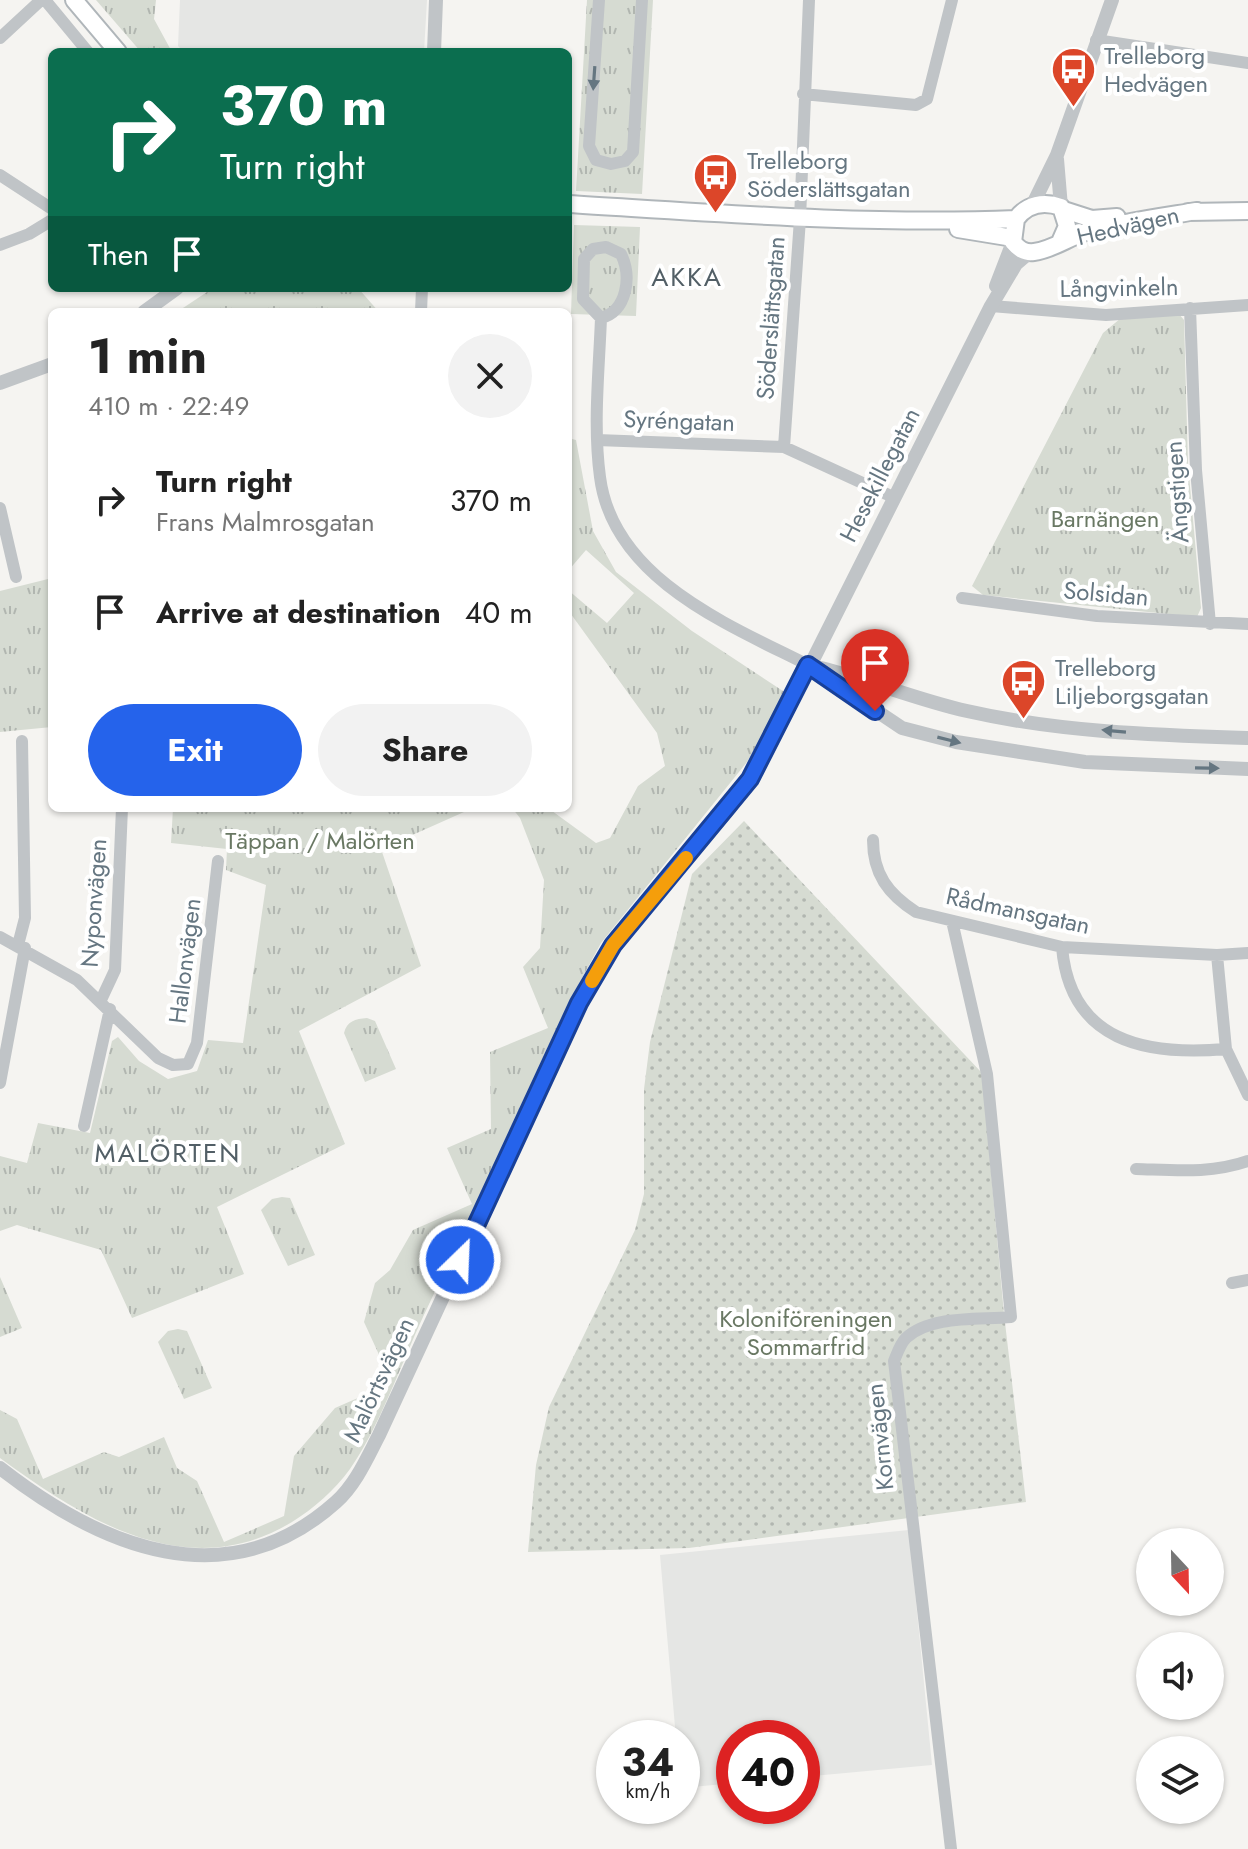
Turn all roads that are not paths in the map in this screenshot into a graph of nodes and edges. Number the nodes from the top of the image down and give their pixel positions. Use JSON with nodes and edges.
{"nodes":[{"id":1,"x":43,"y":0,"type":"edge"},
{"id":2,"x":65,"y":0,"type":"edge"},
{"id":3,"x":74,"y":0,"type":"edge"},
{"id":4,"x":436,"y":0,"type":"edge"},
{"id":5,"x":599,"y":0,"type":"edge"},
{"id":6,"x":642,"y":0,"type":"edge"},
{"id":7,"x":809,"y":0,"type":"edge"},
{"id":8,"x":952,"y":0,"type":"edge"},
{"id":9,"x":1112,"y":0,"type":"edge"},
{"id":10,"x":0,"y":38,"type":"edge"},
{"id":11,"x":1096,"y":40,"type":"junction"},
{"id":12,"x":85,"y":48,"type":"edge"},
{"id":13,"x":106,"y":48,"type":"edge"},
{"id":14,"x":115,"y":48,"type":"edge"},
{"id":15,"x":434,"y":48,"type":"edge"},
{"id":16,"x":1248,"y":63,"type":"edge"},
{"id":17,"x":803,"y":94,"type":"junction"},
{"id":18,"x":1057,"y":155,"type":"junction"},
{"id":19,"x":0,"y":175,"type":"edge"},
{"id":20,"x":572,"y":204,"type":"edge"},
{"id":21,"x":48,"y":206,"type":"edge"},
{"id":22,"x":1032,"y":206,"type":"junction"},
{"id":23,"x":1063,"y":209,"type":"junction"},
{"id":24,"x":1197,"y":211,"type":"junction"},
{"id":25,"x":1248,"y":211,"type":"edge"},
{"id":26,"x":800,"y":219,"type":"junction"},
{"id":27,"x":1016,"y":219,"type":"junction"},
{"id":28,"x":48,"y":222,"type":"edge"},
{"id":29,"x":893,"y":222,"type":"junction"},
{"id":30,"x":1013,"y":240,"type":"junction"},
{"id":31,"x":1060,"y":242,"type":"junction"},
{"id":32,"x":0,"y":245,"type":"edge"},
{"id":33,"x":1030,"y":252,"type":"junction"},
{"id":34,"x":172,"y":292,"type":"edge"},
{"id":35,"x":1248,"y":305,"type":"edge"},
{"id":36,"x":991,"y":306,"type":"junction"},
{"id":37,"x":150,"y":308,"type":"edge"},
{"id":38,"x":1190,"y":308,"type":"junction"},
{"id":39,"x":601,"y":318,"type":"junction"},
{"id":40,"x":48,"y":365,"type":"edge"},
{"id":41,"x":0,"y":383,"type":"edge"},
{"id":42,"x":597,"y":440,"type":"junction"},
{"id":43,"x":784,"y":447,"type":"junction"},
{"id":44,"x":893,"y":497,"type":"junction"},
{"id":45,"x":0,"y":508,"type":"edge"},
{"id":46,"x":16,"y":577,"type":"dead end"},
{"id":47,"x":962,"y":598,"type":"dead end"},
{"id":48,"x":1210,"y":624,"type":"junction"},
{"id":49,"x":1248,"y":624,"type":"edge"},
{"id":50,"x":808,"y":665,"type":"junction"},
{"id":51,"x":1248,"y":738,"type":"edge"},
{"id":52,"x":22,"y":741,"type":"dead end"},
{"id":53,"x":1248,"y":769,"type":"edge"},
{"id":54,"x":122,"y":812,"type":"edge"},
{"id":55,"x":873,"y":840,"type":"dead end"},
{"id":56,"x":218,"y":861,"type":"dead end"},
{"id":57,"x":952,"y":921,"type":"junction"},
{"id":58,"x":0,"y":937,"type":"edge"},
{"id":59,"x":21,"y":946,"type":"junction"},
{"id":60,"x":1062,"y":947,"type":"junction"},
{"id":61,"x":1248,"y":953,"type":"edge"},
{"id":62,"x":1217,"y":955,"type":"junction"},
{"id":63,"x":106,"y":1004,"type":"junction"},
{"id":64,"x":1226,"y":1049,"type":"junction"},
{"id":65,"x":0,"y":1083,"type":"edge"},
{"id":66,"x":1248,"y":1095,"type":"edge"},
{"id":67,"x":84,"y":1126,"type":"dead end"},
{"id":68,"x":1248,"y":1161,"type":"edge"},
{"id":69,"x":1136,"y":1169,"type":"dead end"},
{"id":70,"x":1248,"y":1280,"type":"edge"},
{"id":71,"x":1232,"y":1283,"type":"dead end"},
{"id":72,"x":0,"y":1468,"type":"edge"},
{"id":73,"x":951,"y":1849,"type":"edge"}],
"edges":[{"from":1,"to":10,"type":"street"},
{"from":1,"to":12,"type":"street"},
{"from":2,"to":13,"type":"main road"},
{"from":3,"to":14,"type":"main road"},
{"from":4,"to":15,"type":"street"},
{"from":5,"to":6,"type":"street","one_way":true},
{"from":7,"to":17,"type":"street","name":"Söderslättsgatan"},
{"from":8,"to":17,"type":"street"},
{"from":9,"to":11,"type":"street"},
{"from":11,"to":16,"type":"street"},
{"from":11,"to":18,"type":"street"},
{"from":17,"to":26,"type":"street","name":"Söderslättsgatan"},
{"from":18,"to":22,"type":"street"},
{"from":18,"to":23,"type":"street"},
{"from":19,"to":21,"type":"street"},
{"from":20,"to":26,"type":"main road"},
{"from":22,"to":23,"type":"main road","name":"Hedvägen"},
{"from":22,"to":27,"type":"main road"},
{"from":23,"to":24,"type":"main road","name":"Hedvägen"},
{"from":23,"to":31,"type":"main road","name":"Hedvägen"},
{"from":24,"to":25,"type":"main road","name":"Hedvägen"},
{"from":24,"to":31,"type":"main road","name":"Hedvägen"},
{"from":26,"to":29,"type":"main road"},
{"from":26,"to":43,"type":"street","name":"Söderslättsgatan"},
{"from":27,"to":29,"type":"main road"},
{"from":27,"to":30,"type":"main road"},
{"from":28,"to":32,"type":"street"},
{"from":29,"to":30,"type":"main road"},
{"from":30,"to":33,"type":"main road"},
{"from":30,"to":36,"type":"street","name":"Hesekillegatan"},
{"from":31,"to":33,"type":"main road","name":"Hedvägen"},
{"from":33,"to":36,"type":"street","name":"Hesekillegatan"},
{"from":34,"to":37,"type":"street"},
{"from":35,"to":38,"type":"street","name":"Långvinkeln"},
{"from":36,"to":38,"type":"street","name":"Långvinkeln"},
{"from":36,"to":44,"type":"street","name":"Hesekillegatan"},
{"from":38,"to":48,"type":"street","name":"Ängstigen"},
{"from":39,"to":39,"type":"street"},
{"from":39,"to":42,"type":"street"},
{"from":40,"to":41,"type":"street"},
{"from":42,"to":43,"type":"street","name":"Syréngatan"},
{"from":42,"to":50,"type":"street"},
{"from":43,"to":44,"type":"street","name":"Syréngatan"},
{"from":44,"to":50,"type":"street","name":"Hesekillegatan"},
{"from":45,"to":46,"type":"street"},
{"from":47,"to":48,"type":"street","name":"Solsidan"},
{"from":48,"to":49,"type":"street","name":"Solsidan"},
{"from":51,"to":50,"type":"street","one_way":true},
{"from":50,"to":53,"type":"street","one_way":true},
{"from":50,"to":72,"type":"street","name":"Malörtsvägen"},
{"from":52,"to":59,"type":"street"},
{"from":54,"to":63,"type":"street","name":"Nyponvägen"},
{"from":55,"to":57,"type":"street","name":"Rådmansgatan"},
{"from":56,"to":63,"type":"street","name":"Hallonvägen"},
{"from":57,"to":60,"type":"street","name":"Rådmansgatan"},
{"from":57,"to":73,"type":"street","name":"Kornvägen"},
{"from":58,"to":59,"type":"street"},
{"from":59,"to":63,"type":"street"},
{"from":59,"to":65,"type":"street"},
{"from":60,"to":62,"type":"street","name":"Rådmansgatan"},
{"from":60,"to":64,"type":"street"},
{"from":61,"to":62,"type":"street","name":"Rådmansgatan"},
{"from":62,"to":64,"type":"street"},
{"from":63,"to":67,"type":"street","name":"Nyponvägen"},
{"from":64,"to":66,"type":"street"},
{"from":68,"to":69,"type":"street"},
{"from":70,"to":71,"type":"street"}]}
